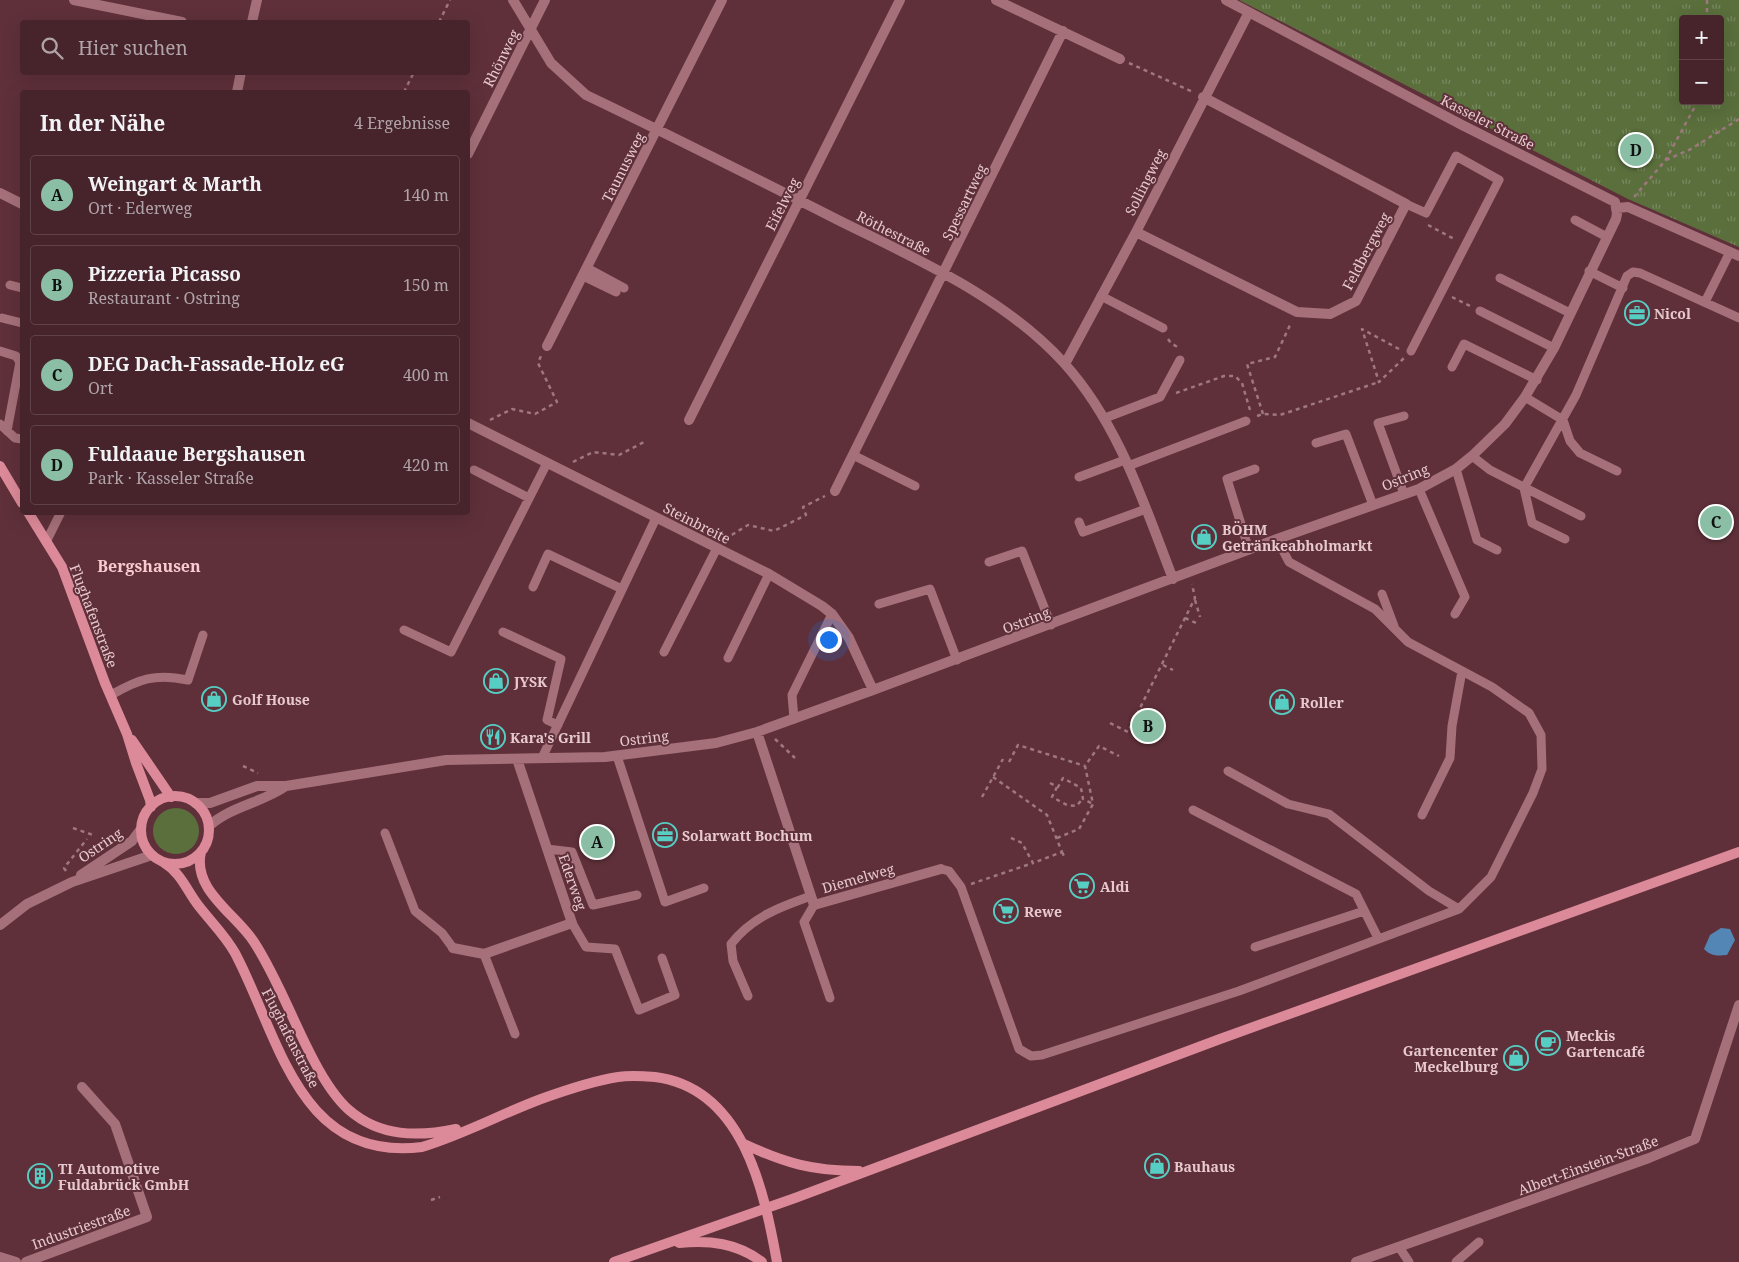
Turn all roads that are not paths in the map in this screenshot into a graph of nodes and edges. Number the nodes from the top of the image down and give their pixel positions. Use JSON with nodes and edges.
{"nodes":[{"id":1,"x":74,"y":0,"type":"edge"},
{"id":2,"x":257,"y":0,"type":"edge"},
{"id":3,"x":513,"y":0,"type":"edge"},
{"id":4,"x":544,"y":0,"type":"edge"},
{"id":5,"x":722,"y":0,"type":"edge"},
{"id":6,"x":900,"y":0,"type":"edge"},
{"id":7,"x":996,"y":0,"type":"edge"},
{"id":8,"x":1226,"y":0,"type":"edge"},
{"id":9,"x":1249,"y":12,"type":"junction"},
{"id":10,"x":172,"y":20,"type":"edge"},
{"id":11,"x":252,"y":20,"type":"edge"},
{"id":12,"x":531,"y":31,"type":"junction"},
{"id":13,"x":1063,"y":31,"type":"junction"},
{"id":14,"x":1120,"y":59,"type":"road end"},
{"id":15,"x":240,"y":75,"type":"edge"},
{"id":16,"x":237,"y":90,"type":"edge"},
{"id":17,"x":1203,"y":97,"type":"junction"},
{"id":18,"x":658,"y":129,"type":"junction"},
{"id":19,"x":470,"y":150,"type":"edge"},
{"id":20,"x":0,"y":193,"type":"edge"},
{"id":21,"x":800,"y":200,"type":"junction"},
{"id":22,"x":20,"y":203,"type":"edge"},
{"id":23,"x":1406,"y":204,"type":"junction"},
{"id":24,"x":1622,"y":208,"type":"junction"},
{"id":25,"x":1574,"y":220,"type":"dead end"},
{"id":26,"x":1136,"y":232,"type":"junction"},
{"id":27,"x":1607,"y":237,"type":"junction"},
{"id":28,"x":1734,"y":254,"type":"edge"},
{"id":29,"x":1589,"y":271,"type":"junction"},
{"id":30,"x":585,"y":272,"type":"junction"},
{"id":31,"x":944,"y":273,"type":"junction"},
{"id":32,"x":1500,"y":278,"type":"dead end"},
{"id":33,"x":10,"y":285,"type":"dead end"},
{"id":34,"x":20,"y":288,"type":"edge"},
{"id":35,"x":1623,"y":288,"type":"junction"},
{"id":36,"x":620,"y":290,"type":"dead end"},
{"id":37,"x":1101,"y":296,"type":"junction"},
{"id":38,"x":1705,"y":302,"type":"junction"},
{"id":39,"x":1480,"y":311,"type":"road end"},
{"id":40,"x":1570,"y":313,"type":"junction"},
{"id":41,"x":2,"y":318,"type":"dead end"},
{"id":42,"x":1739,"y":318,"type":"edge"},
{"id":43,"x":20,"y":322,"type":"edge"},
{"id":44,"x":1163,"y":328,"type":"road end"},
{"id":45,"x":547,"y":346,"type":"road end"},
{"id":46,"x":1554,"y":348,"type":"junction"},
{"id":47,"x":0,"y":351,"type":"edge"},
{"id":48,"x":1410,"y":352,"type":"road end"},
{"id":49,"x":1180,"y":360,"type":"dead end"},
{"id":50,"x":1065,"y":364,"type":"junction"},
{"id":51,"x":1452,"y":367,"type":"dead end"},
{"id":52,"x":1537,"y":380,"type":"junction"},
{"id":53,"x":1525,"y":398,"type":"junction"},
{"id":54,"x":1404,"y":416,"type":"dead end"},
{"id":55,"x":1105,"y":418,"type":"junction"},
{"id":56,"x":689,"y":420,"type":"dead end"},
{"id":57,"x":1563,"y":420,"type":"junction"},
{"id":58,"x":1246,"y":421,"type":"dead end"},
{"id":59,"x":471,"y":425,"type":"edge"},
{"id":60,"x":3,"y":427,"type":"edge"},
{"id":61,"x":20,"y":439,"type":"edge"},
{"id":62,"x":1316,"y":443,"type":"dead end"},
{"id":63,"x":853,"y":455,"type":"junction"},
{"id":64,"x":1472,"y":456,"type":"junction"},
{"id":65,"x":547,"y":463,"type":"junction"},
{"id":66,"x":1126,"y":463,"type":"junction"},
{"id":67,"x":0,"y":466,"type":"edge"},
{"id":68,"x":1255,"y":468,"type":"dead end"},
{"id":69,"x":1456,"y":469,"type":"junction"},
{"id":70,"x":474,"y":470,"type":"dead end"},
{"id":71,"x":1617,"y":471,"type":"dead end"},
{"id":72,"x":1079,"y":477,"type":"dead end"},
{"id":73,"x":916,"y":486,"type":"dead end"},
{"id":74,"x":1524,"y":488,"type":"junction"},
{"id":75,"x":1419,"y":489,"type":"junction"},
{"id":76,"x":835,"y":491,"type":"road end"},
{"id":77,"x":1404,"y":494,"type":"junction"},
{"id":78,"x":530,"y":498,"type":"junction"},
{"id":79,"x":20,"y":500,"type":"edge"},
{"id":80,"x":1373,"y":505,"type":"junction"},
{"id":81,"x":1146,"y":509,"type":"junction"},
{"id":82,"x":30,"y":515,"type":"edge"},
{"id":83,"x":60,"y":515,"type":"edge"},
{"id":84,"x":1582,"y":516,"type":"dead end"},
{"id":85,"x":656,"y":518,"type":"junction"},
{"id":86,"x":1079,"y":522,"type":"dead end"},
{"id":87,"x":1278,"y":539,"type":"junction"},
{"id":88,"x":1565,"y":539,"type":"dead end"},
{"id":89,"x":46,"y":542,"type":"junction"},
{"id":90,"x":715,"y":547,"type":"junction"},
{"id":91,"x":1249,"y":550,"type":"junction"},
{"id":92,"x":1497,"y":550,"type":"dead end"},
{"id":93,"x":988,"y":562,"type":"dead end"},
{"id":94,"x":769,"y":574,"type":"junction"},
{"id":95,"x":1173,"y":579,"type":"junction"},
{"id":96,"x":533,"y":587,"type":"dead end"},
{"id":97,"x":622,"y":590,"type":"junction"},
{"id":98,"x":1382,"y":594,"type":"dead end"},
{"id":99,"x":879,"y":604,"type":"dead end"},
{"id":100,"x":832,"y":614,"type":"junction"},
{"id":101,"x":1455,"y":614,"type":"dead end"},
{"id":102,"x":1051,"y":625,"type":"junction"},
{"id":103,"x":1395,"y":629,"type":"junction"},
{"id":104,"x":404,"y":630,"type":"dead end"},
{"id":105,"x":503,"y":632,"type":"dead end"},
{"id":106,"x":203,"y":635,"type":"dead end"},
{"id":107,"x":664,"y":652,"type":"dead end"},
{"id":108,"x":728,"y":658,"type":"dead end"},
{"id":109,"x":957,"y":660,"type":"junction"},
{"id":110,"x":1462,"y":671,"type":"junction"},
{"id":111,"x":873,"y":690,"type":"junction"},
{"id":112,"x":110,"y":695,"type":"junction"},
{"id":113,"x":794,"y":718,"type":"junction"},
{"id":114,"x":558,"y":725,"type":"junction"},
{"id":115,"x":757,"y":732,"type":"junction"},
{"id":116,"x":127,"y":734,"type":"junction"},
{"id":117,"x":617,"y":756,"type":"junction"},
{"id":118,"x":542,"y":758,"type":"junction"},
{"id":119,"x":517,"y":759,"type":"junction"},
{"id":120,"x":1228,"y":771,"type":"dead end"},
{"id":121,"x":286,"y":786,"type":"junction"},
{"id":122,"x":171,"y":797,"type":"junction"},
{"id":123,"x":195,"y":803,"type":"junction"},
{"id":124,"x":151,"y":807,"type":"junction"},
{"id":125,"x":1192,"y":810,"type":"dead end"},
{"id":126,"x":1422,"y":815,"type":"dead end"},
{"id":127,"x":209,"y":826,"type":"junction"},
{"id":128,"x":141,"y":828,"type":"junction"},
{"id":129,"x":385,"y":833,"type":"dead end"},
{"id":130,"x":547,"y":849,"type":"junction"},
{"id":131,"x":202,"y":852,"type":"junction"},
{"id":132,"x":1739,"y":852,"type":"edge"},
{"id":133,"x":152,"y":855,"type":"junction"},
{"id":134,"x":163,"y":862,"type":"junction"},
{"id":135,"x":940,"y":869,"type":"joint"},
{"id":136,"x":72,"y":882,"type":"junction"},
{"id":137,"x":704,"y":888,"type":"dead end"},
{"id":138,"x":637,"y":895,"type":"dead end"},
{"id":139,"x":812,"y":901,"type":"junction"},
{"id":140,"x":1459,"y":909,"type":"junction"},
{"id":141,"x":1364,"y":911,"type":"junction"},
{"id":142,"x":572,"y":923,"type":"junction"},
{"id":143,"x":0,"y":925,"type":"edge"},
{"id":144,"x":1378,"y":938,"type":"junction"},
{"id":145,"x":1255,"y":947,"type":"dead end"},
{"id":146,"x":453,"y":948,"type":"joint"},
{"id":147,"x":484,"y":954,"type":"junction"},
{"id":148,"x":662,"y":958,"type":"dead end"},
{"id":149,"x":748,"y":996,"type":"dead end"},
{"id":150,"x":830,"y":998,"type":"dead end"},
{"id":151,"x":1739,"y":1004,"type":"edge"},
{"id":152,"x":515,"y":1034,"type":"dead end"},
{"id":153,"x":82,"y":1087,"type":"dead end"},
{"id":154,"x":472,"y":1126,"type":"junction"},
{"id":155,"x":744,"y":1144,"type":"junction"},
{"id":156,"x":868,"y":1171,"type":"junction"},
{"id":157,"x":766,"y":1208,"type":"junction"},
{"id":158,"x":1479,"y":1242,"type":"dead end"},
{"id":159,"x":661,"y":1245,"type":"junction"},
{"id":160,"x":1399,"y":1247,"type":"junction"},
{"id":161,"x":0,"y":1257,"type":"edge"},
{"id":162,"x":16,"y":1262,"type":"edge"},
{"id":163,"x":26,"y":1262,"type":"edge"},
{"id":164,"x":614,"y":1262,"type":"edge"},
{"id":165,"x":762,"y":1262,"type":"edge"},
{"id":166,"x":777,"y":1262,"type":"edge"},
{"id":167,"x":1356,"y":1262,"type":"edge"},
{"id":168,"x":1409,"y":1262,"type":"edge"},
{"id":169,"x":1456,"y":1262,"type":"edge"}],
"edges":[{"from":1,"to":10,"type":"street"},
{"from":2,"to":11,"type":"street"},
{"from":3,"to":12,"type":"street","name":"Röthestraße"},
{"from":4,"to":12,"type":"street","name":"Rhönweg"},
{"from":5,"to":18,"type":"street","name":"Taunusweg"},
{"from":6,"to":21,"type":"street","name":"Eifelweg"},
{"from":7,"to":13,"type":"street"},
{"from":8,"to":9,"type":"street","name":"Kasseler Straße"},
{"from":9,"to":17,"type":"street","name":"Sollingweg"},
{"from":9,"to":24,"type":"street","name":"Kasseler Straße"},
{"from":12,"to":18,"type":"street","name":"Röthestraße"},
{"from":12,"to":19,"type":"street","name":"Rhönweg"},
{"from":13,"to":14,"type":"street"},
{"from":13,"to":31,"type":"street","name":"Spessartweg"},
{"from":15,"to":16,"type":"street"},
{"from":17,"to":23,"type":"street","name":"Feldbergweg"},
{"from":17,"to":26,"type":"street","name":"Sollingweg"},
{"from":18,"to":21,"type":"street","name":"Röthestraße"},
{"from":18,"to":30,"type":"street","name":"Taunusweg"},
{"from":20,"to":22,"type":"street"},
{"from":21,"to":31,"type":"street","name":"Röthestraße"},
{"from":21,"to":56,"type":"street","name":"Eifelweg"},
{"from":23,"to":26,"type":"street","name":"Feldbergweg"},
{"from":23,"to":48,"type":"lane"},
{"from":24,"to":27,"type":"street","name":"Ostring"},
{"from":24,"to":28,"type":"street","name":"Kasseler Straße"},
{"from":25,"to":27,"type":"lane"},
{"from":26,"to":37,"type":"street","name":"Sollingweg"},
{"from":27,"to":29,"type":"street","name":"Ostring"},
{"from":28,"to":38,"type":"lane"},
{"from":29,"to":35,"type":"lane"},
{"from":29,"to":40,"type":"street","name":"Ostring"},
{"from":30,"to":36,"type":"lane"},
{"from":30,"to":45,"type":"street","name":"Taunusweg"},
{"from":31,"to":50,"type":"street","name":"Röthestraße"},
{"from":31,"to":63,"type":"street","name":"Spessartweg"},
{"from":32,"to":40,"type":"lane"},
{"from":33,"to":34,"type":"lane"},
{"from":35,"to":38,"type":"lane"},
{"from":35,"to":57,"type":"lane"},
{"from":37,"to":44,"type":"lane"},
{"from":37,"to":50,"type":"street","name":"Sollingweg"},
{"from":38,"to":42,"type":"lane"},
{"from":39,"to":46,"type":"lane"},
{"from":40,"to":46,"type":"street","name":"Ostring"},
{"from":41,"to":43,"type":"lane"},
{"from":46,"to":52,"type":"street","name":"Ostring"},
{"from":47,"to":60,"type":"lane"},
{"from":49,"to":55,"type":"lane"},
{"from":50,"to":55,"type":"street","name":"Röthestraße"},
{"from":51,"to":52,"type":"lane"},
{"from":52,"to":53,"type":"street","name":"Ostring"},
{"from":53,"to":57,"type":"lane"},
{"from":53,"to":64,"type":"street","name":"Ostring"},
{"from":54,"to":77,"type":"lane"},
{"from":55,"to":66,"type":"street","name":"Röthestraße"},
{"from":57,"to":71,"type":"lane"},
{"from":57,"to":74,"type":"lane"},
{"from":58,"to":66,"type":"lane"},
{"from":59,"to":65,"type":"street","name":"Steinbreite"},
{"from":60,"to":61,"type":"lane"},
{"from":62,"to":80,"type":"lane"},
{"from":63,"to":73,"type":"lane"},
{"from":63,"to":76,"type":"street","name":"Spessartweg"},
{"from":64,"to":69,"type":"street","name":"Ostring"},
{"from":64,"to":74,"type":"lane"},
{"from":65,"to":78,"type":"lane"},
{"from":65,"to":85,"type":"street","name":"Steinbreite"},
{"from":66,"to":72,"type":"lane"},
{"from":66,"to":81,"type":"street","name":"Röthestraße"},
{"from":67,"to":79,"type":"street"},
{"from":68,"to":91,"type":"lane"},
{"from":69,"to":75,"type":"street","name":"Ostring"},
{"from":69,"to":92,"type":"lane"},
{"from":70,"to":78,"type":"lane"},
{"from":74,"to":84,"type":"lane"},
{"from":74,"to":88,"type":"lane"},
{"from":75,"to":77,"type":"street","name":"Ostring"},
{"from":75,"to":101,"type":"lane"},
{"from":77,"to":80,"type":"street","name":"Ostring"},
{"from":78,"to":104,"type":"lane"},
{"from":80,"to":87,"type":"street","name":"Ostring"},
{"from":81,"to":86,"type":"lane"},
{"from":81,"to":95,"type":"street","name":"Röthestraße"},
{"from":82,"to":89,"type":"street","name":"Flughafenstraße"},
{"from":83,"to":89,"type":"lane"},
{"from":85,"to":90,"type":"street","name":"Steinbreite"},
{"from":85,"to":97,"type":"lane"},
{"from":87,"to":91,"type":"street","name":"Ostring"},
{"from":87,"to":103,"type":"lane"},
{"from":89,"to":112,"type":"street","name":"Flughafenstraße"},
{"from":90,"to":94,"type":"street","name":"Steinbreite"},
{"from":90,"to":107,"type":"lane"},
{"from":91,"to":95,"type":"street","name":"Ostring"},
{"from":93,"to":102,"type":"lane"},
{"from":94,"to":100,"type":"street","name":"Steinbreite"},
{"from":94,"to":108,"type":"lane"},
{"from":95,"to":102,"type":"street","name":"Ostring"},
{"from":96,"to":97,"type":"lane"},
{"from":97,"to":114,"type":"lane"},
{"from":98,"to":103,"type":"lane"},
{"from":99,"to":109,"type":"lane"},
{"from":100,"to":111,"type":"street","name":"Steinbreite"},
{"from":100,"to":113,"type":"lane"},
{"from":102,"to":109,"type":"street","name":"Ostring"},
{"from":103,"to":110,"type":"lane"},
{"from":105,"to":114,"type":"lane"},
{"from":106,"to":112,"type":"lane"},
{"from":109,"to":111,"type":"street","name":"Ostring"},
{"from":110,"to":126,"type":"lane"},
{"from":110,"to":140,"type":"lane"},
{"from":111,"to":113,"type":"street","name":"Ostring"},
{"from":112,"to":116,"type":"street","name":"Flughafenstraße"},
{"from":113,"to":115,"type":"street","name":"Ostring"},
{"from":114,"to":118,"type":"lane"},
{"from":115,"to":117,"type":"street","name":"Ostring"},
{"from":115,"to":139,"type":"street","name":"Diemelweg"},
{"from":116,"to":122,"type":"street","name":"Flughafenstraße"},
{"from":116,"to":124,"type":"street","name":"Flughafenstraße"},
{"from":117,"to":118,"type":"street","name":"Ostring"},
{"from":117,"to":137,"type":"lane"},
{"from":118,"to":119,"type":"street","name":"Ostring"},
{"from":119,"to":121,"type":"street","name":"Ostring"},
{"from":119,"to":130,"type":"street","name":"Ederweg"},
{"from":120,"to":140,"type":"lane"},
{"from":121,"to":123,"type":"street","name":"Ostring"},
{"from":121,"to":127,"type":"street","name":"Ostring"},
{"from":122,"to":123,"type":"street"},
{"from":122,"to":124,"type":"street"},
{"from":123,"to":127,"type":"street"},
{"from":124,"to":128,"type":"street"},
{"from":125,"to":141,"type":"lane"},
{"from":127,"to":131,"type":"street"},
{"from":128,"to":133,"type":"street"},
{"from":128,"to":136,"type":"street","name":"Ostring"},
{"from":129,"to":146,"type":"lane"},
{"from":130,"to":138,"type":"lane"},
{"from":130,"to":142,"type":"street","name":"Ederweg"},
{"from":131,"to":134,"type":"street"},
{"from":131,"to":154,"type":"street","name":"Flughafenstraße"},
{"from":132,"to":156,"type":"street"},
{"from":133,"to":134,"type":"street"},
{"from":133,"to":136,"type":"street","name":"Ostring"},
{"from":134,"to":154,"type":"street","name":"Flughafenstraße"},
{"from":135,"to":139,"type":"street","name":"Diemelweg"},
{"from":135,"to":144,"type":"lane"},
{"from":136,"to":143,"type":"street","name":"Ostring"},
{"from":139,"to":149,"type":"lane"},
{"from":139,"to":150,"type":"lane"},
{"from":140,"to":144,"type":"lane"},
{"from":141,"to":144,"type":"lane"},
{"from":141,"to":145,"type":"lane"},
{"from":142,"to":147,"type":"street","name":"Ederweg"},
{"from":142,"to":148,"type":"lane"},
{"from":146,"to":147,"type":"street"},
{"from":147,"to":152,"type":"lane"},
{"from":151,"to":160,"type":"street","name":"Albert-Einstein-Straße"},
{"from":153,"to":163,"type":"street","name":"Industriestraße"},
{"from":154,"to":155,"type":"street","name":"Flughafenstraße"},
{"from":155,"to":156,"type":"street"},
{"from":155,"to":157,"type":"street","name":"Flughafenstraße"},
{"from":156,"to":157,"type":"street"},
{"from":157,"to":159,"type":"street"},
{"from":157,"to":166,"type":"street","name":"Flughafenstraße"},
{"from":158,"to":169,"type":"lane"},
{"from":159,"to":164,"type":"street"},
{"from":159,"to":165,"type":"street"},
{"from":160,"to":167,"type":"street","name":"Albert-Einstein-Straße"},
{"from":160,"to":168,"type":"lane"},
{"from":161,"to":162,"type":"street"}]}
